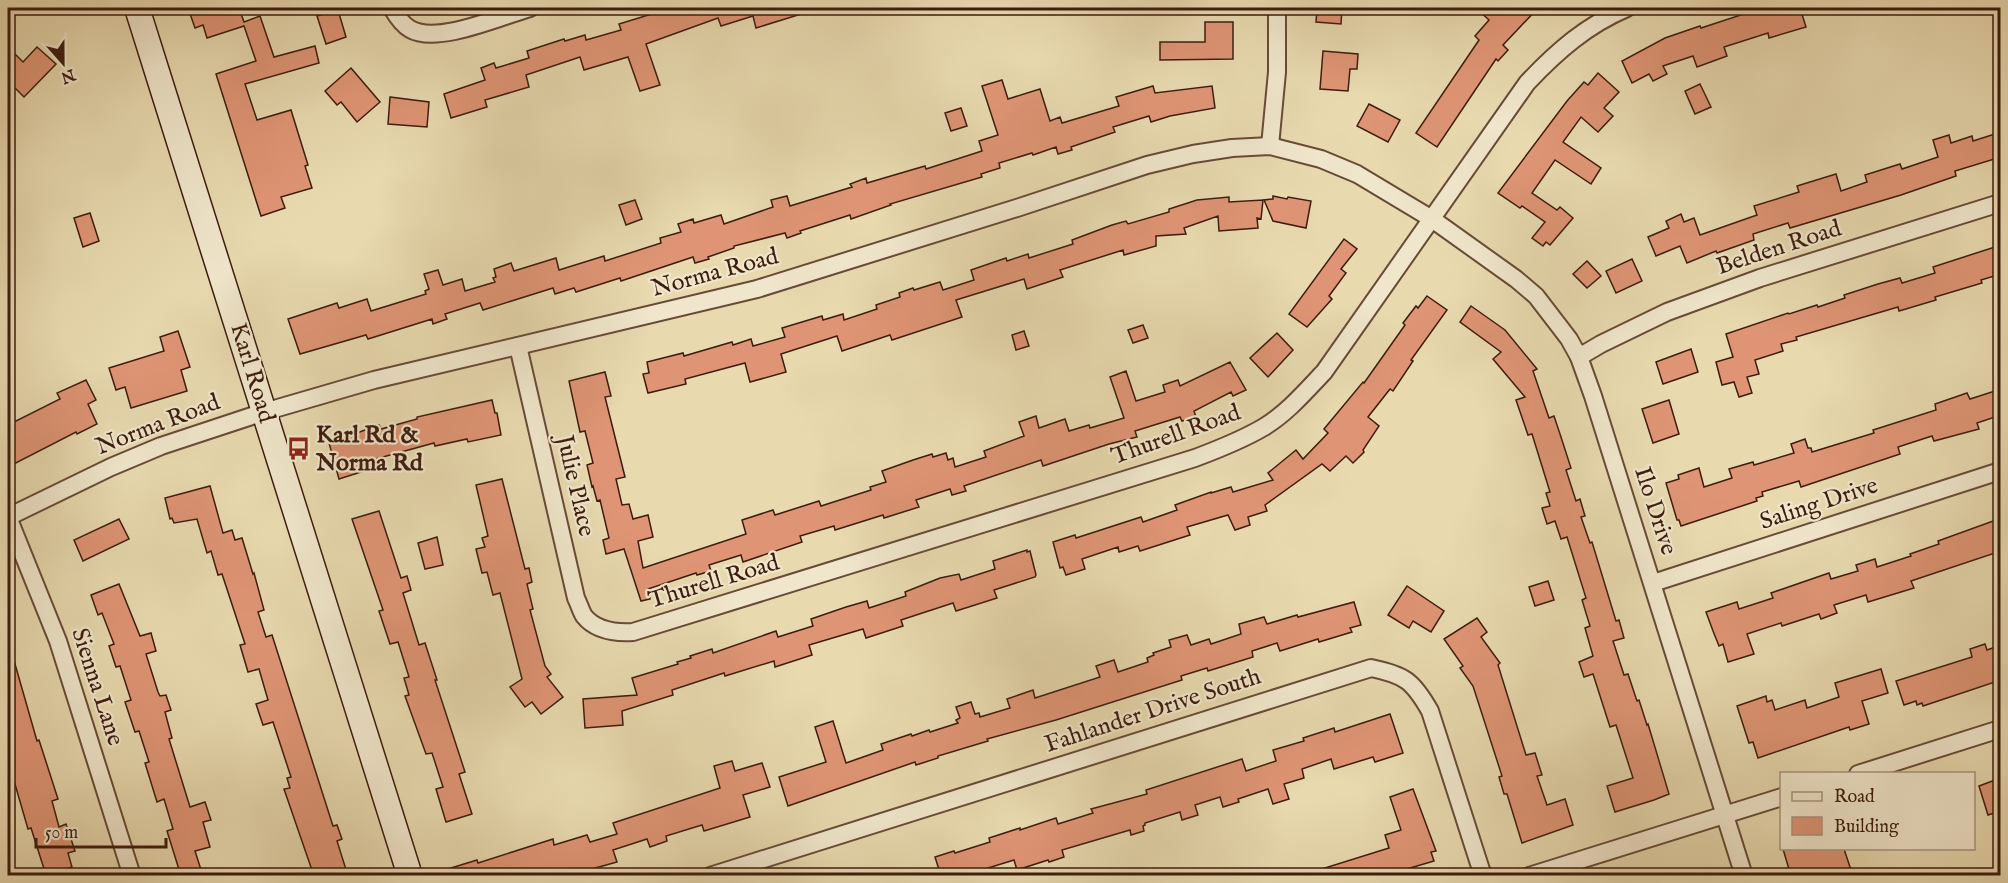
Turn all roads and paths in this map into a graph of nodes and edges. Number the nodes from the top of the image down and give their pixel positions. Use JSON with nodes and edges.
{"nodes":[{"id":1,"x":138,"y":8,"type":"edge"},
{"id":2,"x":392,"y":8,"type":"edge"},
{"id":3,"x":530,"y":8,"type":"edge"},
{"id":4,"x":1277,"y":8,"type":"edge"},
{"id":5,"x":1627,"y":8,"type":"edge"},
{"id":6,"x":1270,"y":146,"type":"junction"},
{"id":7,"x":2001,"y":203,"type":"edge"},
{"id":8,"x":1432,"y":219,"type":"junction"},
{"id":9,"x":518,"y":346,"type":"junction"},
{"id":10,"x":1579,"y":357,"type":"junction"},
{"id":11,"x":264,"y":412,"type":"junction"},
{"id":12,"x":2001,"y":471,"type":"edge"},
{"id":13,"x":8,"y":517,"type":"edge"},
{"id":14,"x":1653,"y":583,"type":"junction"},
{"id":15,"x":600,"y":629,"type":"joint"},
{"id":16,"x":2001,"y":729,"type":"edge"},
{"id":17,"x":1864,"y":772,"type":"edge"},
{"id":18,"x":1780,"y":798,"type":"edge"},
{"id":19,"x":1725,"y":815,"type":"junction"},
{"id":20,"x":132,"y":876,"type":"edge"},
{"id":21,"x":410,"y":876,"type":"edge"},
{"id":22,"x":710,"y":876,"type":"edge"},
{"id":23,"x":1483,"y":876,"type":"edge"},
{"id":24,"x":1529,"y":876,"type":"edge"},
{"id":25,"x":1744,"y":876,"type":"edge"}],
"edges":[{"from":1,"to":11,"type":"main road","name":"Karl Road"},
{"from":2,"to":3,"type":"street"},
{"from":4,"to":6,"type":"street"},
{"from":5,"to":8,"type":"street","name":"Thurell Road"},
{"from":6,"to":8,"type":"street","name":"Norma Road"},
{"from":6,"to":9,"type":"street","name":"Norma Road"},
{"from":7,"to":10,"type":"street","name":"Belden Road"},
{"from":8,"to":10,"type":"street","name":"Ilo Drive"},
{"from":8,"to":15,"type":"street","name":"Thurell Road"},
{"from":9,"to":11,"type":"street","name":"Norma Road"},
{"from":9,"to":15,"type":"street","name":"Julie Place"},
{"from":10,"to":14,"type":"street","name":"Ilo Drive"},
{"from":11,"to":13,"type":"street","name":"Norma Road"},
{"from":11,"to":21,"type":"main road","name":"Karl Road"},
{"from":12,"to":14,"type":"street","name":"Saling Drive"},
{"from":13,"to":20,"type":"street","name":"Sienna Lane"},
{"from":14,"to":19,"type":"street","name":"Ilo Drive"},
{"from":16,"to":17,"type":"street"},
{"from":18,"to":19,"type":"street"},
{"from":19,"to":24,"type":"street"},
{"from":19,"to":25,"type":"street","name":"Ilo Drive"},
{"from":22,"to":23,"type":"street","name":"Fahlander Drive South"}]}
